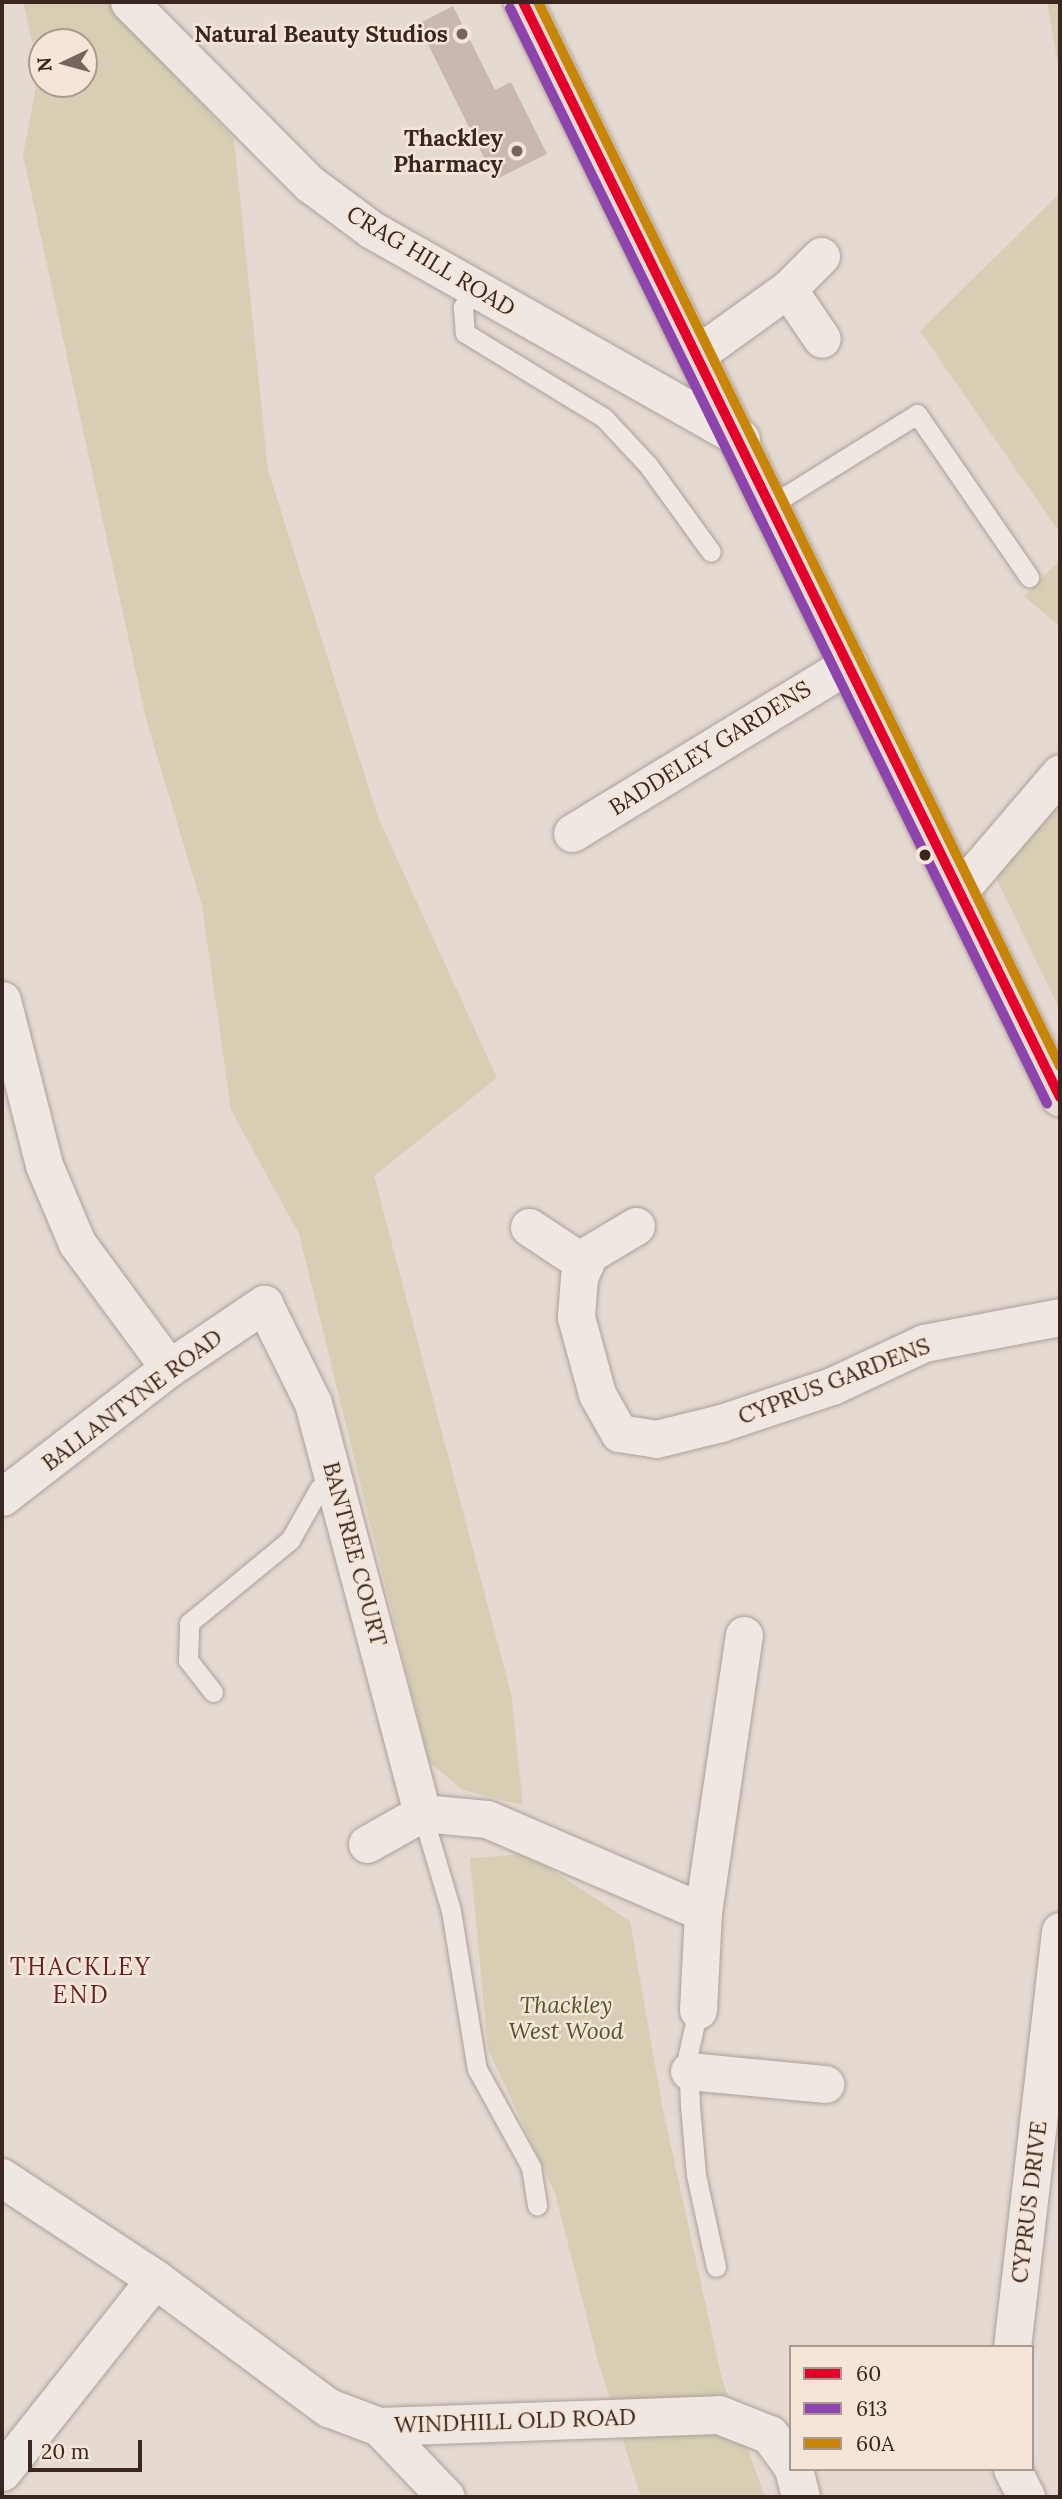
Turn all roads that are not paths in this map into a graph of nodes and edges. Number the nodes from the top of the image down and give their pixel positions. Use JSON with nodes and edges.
{"nodes":[{"id":1,"x":129,"y":2,"type":"edge"},
{"id":2,"x":523,"y":2,"type":"edge"},
{"id":3,"x":821,"y":256,"type":"dead end"},
{"id":4,"x":475,"y":289,"type":"junction"},
{"id":5,"x":789,"y":289,"type":"junction"},
{"id":6,"x":822,"y":340,"type":"dead end"},
{"id":7,"x":696,"y":355,"type":"junction"},
{"id":8,"x":741,"y":439,"type":"junction"},
{"id":9,"x":771,"y":505,"type":"junction"},
{"id":10,"x":711,"y":552,"type":"dead end"},
{"id":11,"x":1028,"y":577,"type":"dead end"},
{"id":12,"x":849,"y":664,"type":"junction"},
{"id":13,"x":1060,"y":773,"type":"edge"},
{"id":14,"x":572,"y":833,"type":"dead end"},
{"id":15,"x":959,"y":891,"type":"junction"},
{"id":16,"x":2,"y":1000,"type":"edge"},
{"id":17,"x":1060,"y":1097,"type":"edge"},
{"id":18,"x":636,"y":1226,"type":"dead end"},
{"id":19,"x":529,"y":1227,"type":"dead end"},
{"id":20,"x":584,"y":1264,"type":"junction"},
{"id":21,"x":264,"y":1304,"type":"joint"},
{"id":22,"x":1060,"y":1317,"type":"edge"},
{"id":23,"x":169,"y":1368,"type":"junction"},
{"id":24,"x":336,"y":1483,"type":"junction"},
{"id":25,"x":2,"y":1497,"type":"edge"},
{"id":26,"x":744,"y":1635,"type":"dead end"},
{"id":27,"x":213,"y":1692,"type":"dead end"},
{"id":28,"x":422,"y":1813,"type":"junction"},
{"id":29,"x":367,"y":1844,"type":"dead end"},
{"id":30,"x":703,"y":1913,"type":"junction"},
{"id":31,"x":1060,"y":1931,"type":"edge"},
{"id":32,"x":698,"y":2010,"type":"joint"},
{"id":33,"x":688,"y":2071,"type":"junction"},
{"id":34,"x":825,"y":2084,"type":"dead end"},
{"id":35,"x":2,"y":2179,"type":"edge"},
{"id":36,"x":537,"y":2206,"type":"dead end"},
{"id":37,"x":716,"y":2267,"type":"dead end"},
{"id":38,"x":155,"y":2279,"type":"junction"},
{"id":39,"x":1012,"y":2345,"type":"edge"},
{"id":40,"x":379,"y":2427,"type":"junction"},
{"id":41,"x":789,"y":2461,"type":"edge"},
{"id":42,"x":794,"y":2471,"type":"edge"},
{"id":43,"x":1013,"y":2471,"type":"edge"},
{"id":44,"x":2,"y":2472,"type":"edge"},
{"id":45,"x":446,"y":2497,"type":"edge"},
{"id":46,"x":801,"y":2497,"type":"edge"},
{"id":47,"x":1026,"y":2497,"type":"edge"}],
"edges":[{"from":1,"to":4,"type":"street","name":"CRAG HILL ROAD"},
{"from":2,"to":7,"type":"main road"},
{"from":3,"to":5,"type":"street"},
{"from":4,"to":8,"type":"street","name":"CRAG HILL ROAD"},
{"from":4,"to":10,"type":"lane"},
{"from":5,"to":6,"type":"street"},
{"from":5,"to":7,"type":"street"},
{"from":7,"to":8,"type":"main road"},
{"from":8,"to":9,"type":"main road"},
{"from":9,"to":11,"type":"lane"},
{"from":9,"to":12,"type":"main road"},
{"from":12,"to":14,"type":"street","name":"BADDELEY GARDENS"},
{"from":12,"to":15,"type":"main road"},
{"from":13,"to":15,"type":"street"},
{"from":15,"to":17,"type":"main road"},
{"from":16,"to":23,"type":"street"},
{"from":18,"to":20,"type":"street"},
{"from":19,"to":20,"type":"street"},
{"from":20,"to":22,"type":"street","name":"CYPRUS GARDENS"},
{"from":21,"to":23,"type":"street","name":"BALLANTYNE ROAD"},
{"from":21,"to":24,"type":"street","name":"BANTREE COURT"},
{"from":23,"to":25,"type":"street","name":"BALLANTYNE ROAD"},
{"from":24,"to":27,"type":"lane"},
{"from":24,"to":28,"type":"street","name":"BANTREE COURT"},
{"from":26,"to":30,"type":"street"},
{"from":28,"to":29,"type":"street"},
{"from":28,"to":30,"type":"street"},
{"from":28,"to":36,"type":"lane"},
{"from":30,"to":32,"type":"street"},
{"from":31,"to":39,"type":"street","name":"CYPRUS DRIVE"},
{"from":32,"to":33,"type":"lane"},
{"from":33,"to":34,"type":"street"},
{"from":33,"to":37,"type":"lane"},
{"from":35,"to":38,"type":"street","name":"WINDHILL OLD ROAD"},
{"from":38,"to":40,"type":"street","name":"WINDHILL OLD ROAD"},
{"from":38,"to":44,"type":"street"},
{"from":40,"to":41,"type":"street","name":"WINDHILL OLD ROAD"},
{"from":40,"to":45,"type":"street"},
{"from":42,"to":46,"type":"street"},
{"from":43,"to":47,"type":"street"}]}
